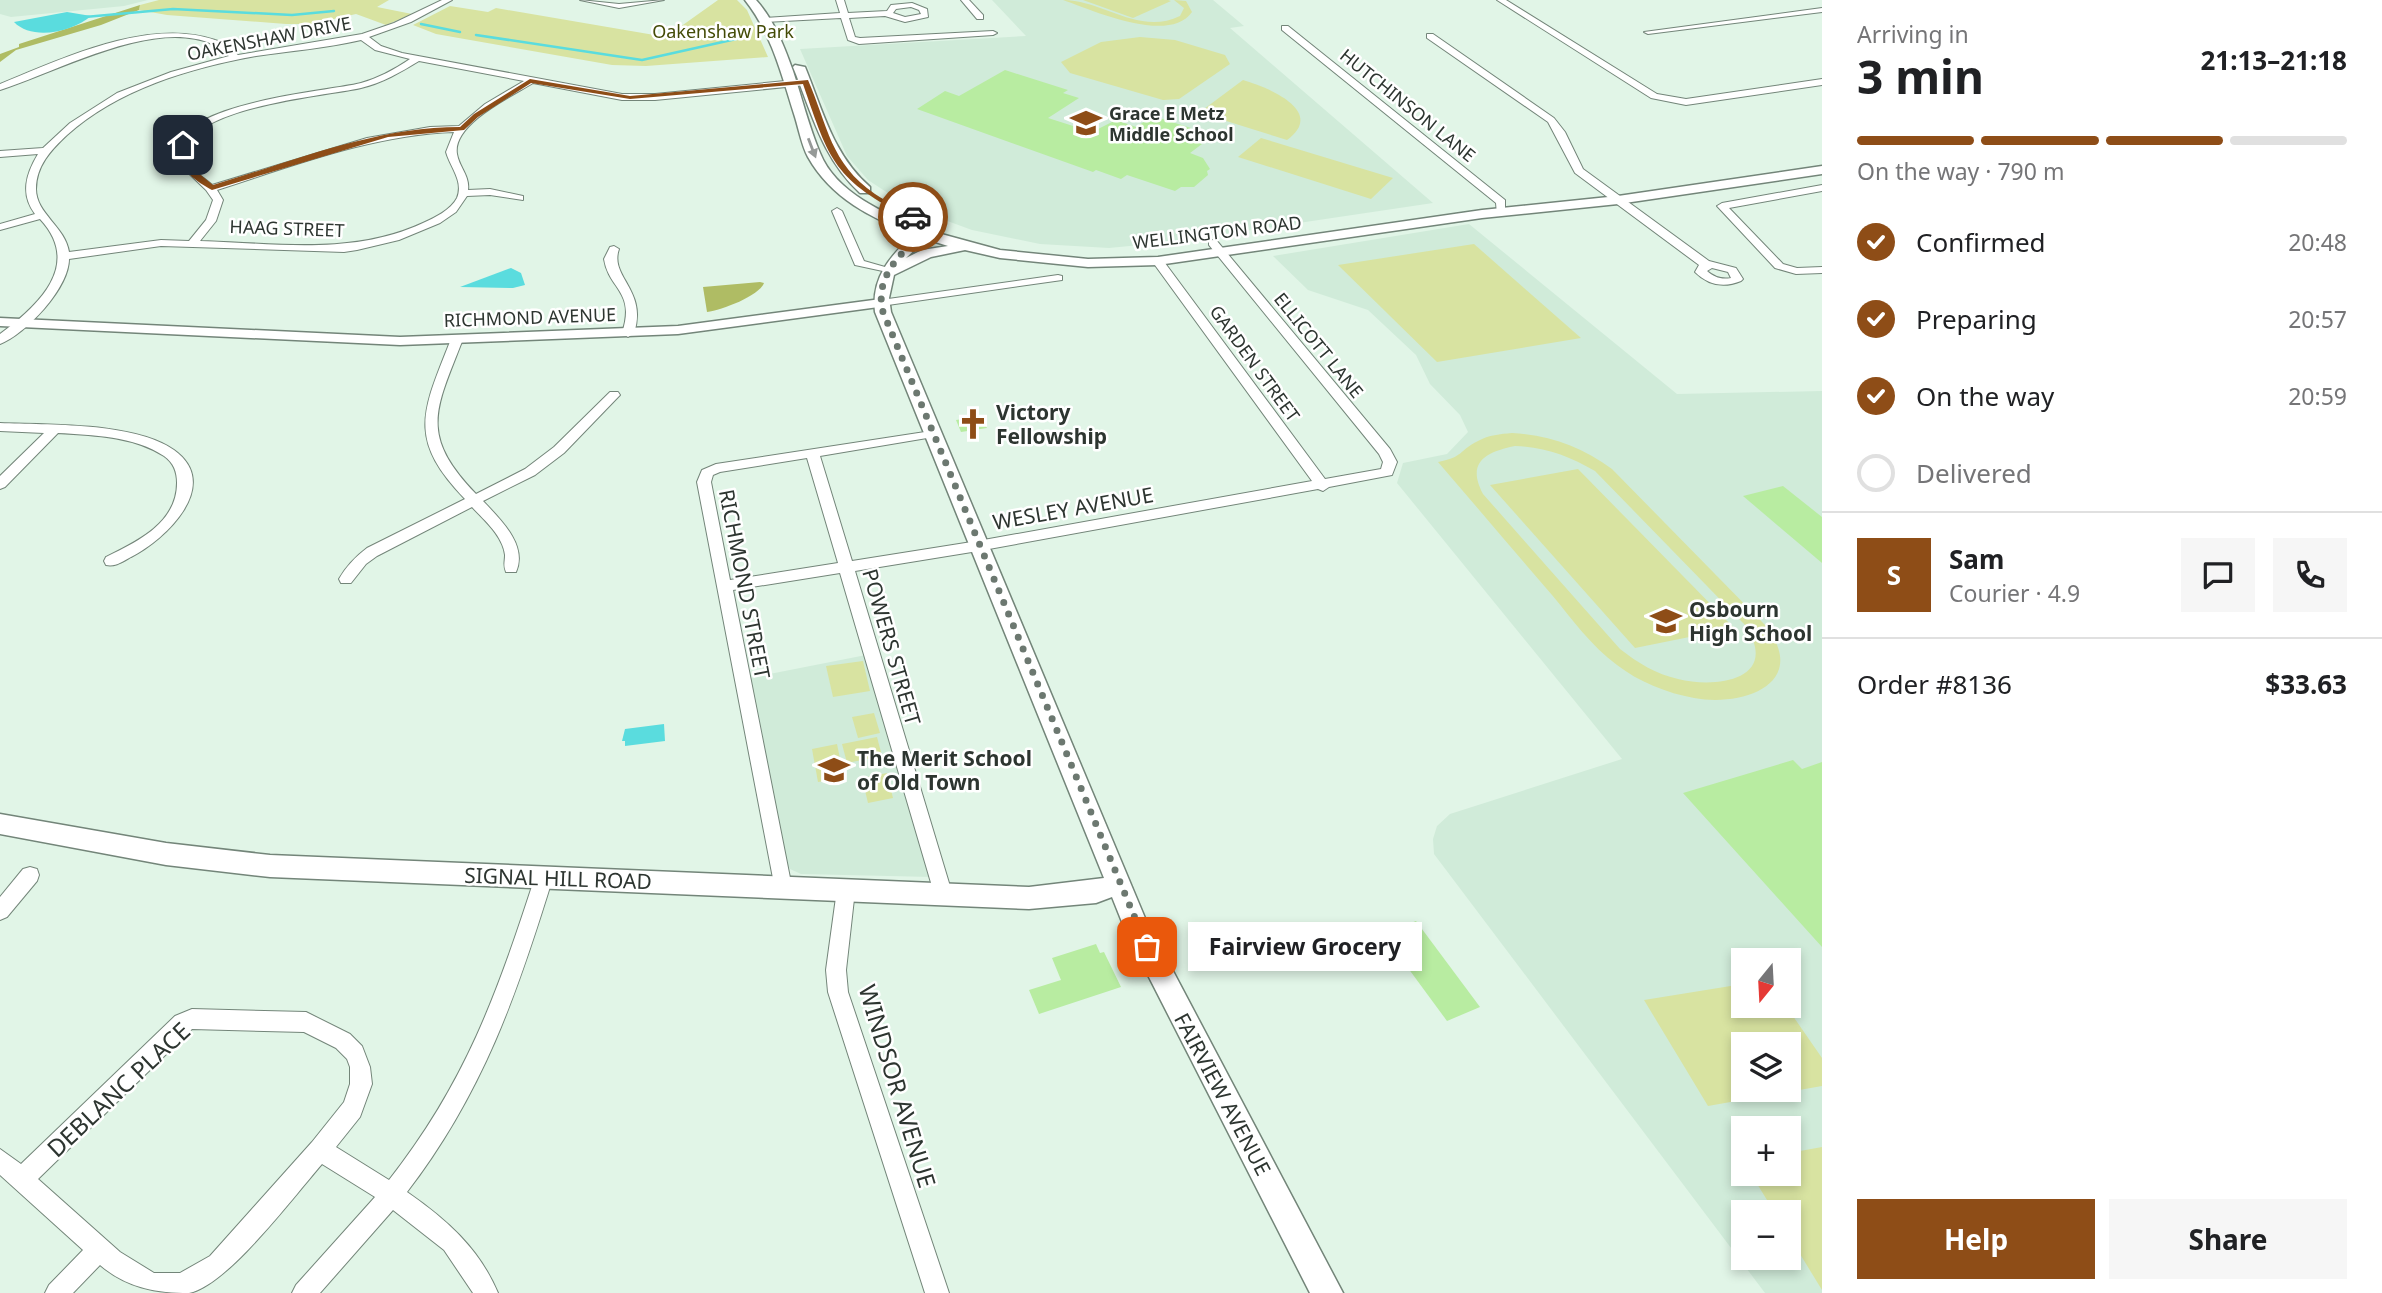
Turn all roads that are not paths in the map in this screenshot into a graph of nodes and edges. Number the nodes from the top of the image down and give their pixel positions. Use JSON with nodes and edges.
{"nodes":[{"id":1,"x":448,"y":0,"type":"edge"},
{"id":2,"x":584,"y":0,"type":"edge"},
{"id":3,"x":660,"y":0,"type":"edge"},
{"id":4,"x":750,"y":0,"type":"edge"},
{"id":5,"x":764,"y":0,"type":"edge"},
{"id":6,"x":840,"y":0,"type":"edge"},
{"id":7,"x":965,"y":0,"type":"edge"},
{"id":8,"x":1501,"y":0,"type":"edge"},
{"id":9,"x":899,"y":3,"type":"edge"},
{"id":10,"x":1822,"y":10,"type":"edge"},
{"id":11,"x":887,"y":13,"type":"junction"},
{"id":12,"x":845,"y":17,"type":"junction"},
{"id":13,"x":980,"y":17,"type":"dead end"},
{"id":14,"x":771,"y":19,"type":"junction"},
{"id":15,"x":1285,"y":28,"type":"dead end"},
{"id":16,"x":1648,"y":32,"type":"dead end"},
{"id":17,"x":993,"y":33,"type":"dead end"},
{"id":18,"x":1430,"y":36,"type":"dead end"},
{"id":19,"x":363,"y":37,"type":"junction"},
{"id":20,"x":237,"y":58,"type":"junction"},
{"id":21,"x":417,"y":59,"type":"junction"},
{"id":22,"x":530,"y":81,"type":"junction"},
{"id":23,"x":799,"y":82,"type":"junction"},
{"id":24,"x":1822,"y":82,"type":"edge"},
{"id":25,"x":0,"y":87,"type":"edge"},
{"id":26,"x":461,"y":129,"type":"junction"},
{"id":27,"x":46,"y":151,"type":"junction"},
{"id":28,"x":0,"y":154,"type":"edge"},
{"id":29,"x":1822,"y":161,"type":"edge"},
{"id":30,"x":1822,"y":170,"type":"edge"},
{"id":31,"x":212,"y":188,"type":"junction"},
{"id":32,"x":1822,"y":188,"type":"edge"},
{"id":33,"x":463,"y":193,"type":"junction"},
{"id":34,"x":1612,"y":196,"type":"junction"},
{"id":35,"x":519,"y":198,"type":"dead end"},
{"id":36,"x":1501,"y":207,"type":"junction"},
{"id":37,"x":836,"y":211,"type":"dead end"},
{"id":38,"x":43,"y":215,"type":"junction"},
{"id":39,"x":0,"y":227,"type":"edge"},
{"id":40,"x":928,"y":230,"type":"junction"},
{"id":41,"x":193,"y":243,"type":"junction"},
{"id":42,"x":1217,"y":248,"type":"junction"},
{"id":43,"x":614,"y":249,"type":"dead end"},
{"id":44,"x":978,"y":250,"type":"junction"},
{"id":45,"x":65,"y":256,"type":"junction"},
{"id":46,"x":1158,"y":261,"type":"junction"},
{"id":47,"x":1707,"y":265,"type":"dead end"},
{"id":48,"x":1822,"y":270,"type":"edge"},
{"id":49,"x":886,"y":275,"type":"junction"},
{"id":50,"x":1058,"y":278,"type":"dead end"},
{"id":51,"x":880,"y":303,"type":"junction"},
{"id":52,"x":0,"y":322,"type":"edge"},
{"id":53,"x":21,"y":323,"type":"junction"},
{"id":54,"x":628,"y":332,"type":"junction"},
{"id":55,"x":457,"y":339,"type":"junction"},
{"id":56,"x":0,"y":340,"type":"edge"},
{"id":57,"x":614,"y":395,"type":"dead end"},
{"id":58,"x":0,"y":427,"type":"edge"},
{"id":59,"x":53,"y":431,"type":"junction"},
{"id":60,"x":933,"y":433,"type":"junction"},
{"id":61,"x":813,"y":452,"type":"junction"},
{"id":62,"x":1387,"y":472,"type":"joint"},
{"id":63,"x":0,"y":484,"type":"edge"},
{"id":64,"x":1323,"y":486,"type":"junction"},
{"id":65,"x":474,"y":502,"type":"junction"},
{"id":66,"x":978,"y":546,"type":"junction"},
{"id":67,"x":111,"y":561,"type":"dead end"},
{"id":68,"x":846,"y":566,"type":"junction"},
{"id":69,"x":511,"y":568,"type":"dead end"},
{"id":70,"x":346,"y":579,"type":"dead end"},
{"id":71,"x":724,"y":586,"type":"junction"},
{"id":72,"x":0,"y":824,"type":"edge"},
{"id":73,"x":30,"y":875,"type":"dead end"},
{"id":74,"x":544,"y":877,"type":"junction"},
{"id":75,"x":1118,"y":884,"type":"junction"},
{"id":76,"x":783,"y":888,"type":"junction"},
{"id":77,"x":846,"y":890,"type":"junction"},
{"id":78,"x":943,"y":893,"type":"junction"},
{"id":79,"x":0,"y":911,"type":"edge"},
{"id":80,"x":320,"y":1150,"type":"junction"},
{"id":81,"x":0,"y":1160,"type":"edge"},
{"id":82,"x":22,"y":1179,"type":"junction"},
{"id":83,"x":391,"y":1195,"type":"junction"},
{"id":84,"x":100,"y":1249,"type":"junction"},
{"id":85,"x":57,"y":1293,"type":"edge"},
{"id":86,"x":304,"y":1293,"type":"edge"},
{"id":87,"x":486,"y":1293,"type":"edge"},
{"id":88,"x":937,"y":1293,"type":"edge"},
{"id":89,"x":1327,"y":1293,"type":"edge"}],
"edges":[{"from":1,"to":19,"type":"street","name":"OAKENSHAW DRIVE"},
{"from":2,"to":3,"type":"street"},
{"from":4,"to":14,"type":"main road","name":"WELLINGTON ROAD"},
{"from":5,"to":14,"type":"main road","name":"WELLINGTON ROAD"},
{"from":6,"to":12,"type":"street"},
{"from":7,"to":13,"type":"street"},
{"from":8,"to":24,"type":"street"},
{"from":9,"to":11,"type":"street"},
{"from":9,"to":11,"type":"street"},
{"from":10,"to":16,"type":"street"},
{"from":11,"to":12,"type":"street"},
{"from":12,"to":14,"type":"street"},
{"from":12,"to":17,"type":"street"},
{"from":14,"to":23,"type":"main road","name":"WELLINGTON ROAD"},
{"from":15,"to":36,"type":"street","name":"HUTCHINSON LANE"},
{"from":18,"to":34,"type":"street"},
{"from":19,"to":20,"type":"street","name":"OAKENSHAW DRIVE"},
{"from":19,"to":21,"type":"street"},
{"from":20,"to":25,"type":"street"},
{"from":20,"to":27,"type":"street","name":"OAKENSHAW DRIVE"},
{"from":21,"to":22,"type":"street"},
{"from":21,"to":31,"type":"street"},
{"from":22,"to":23,"type":"street"},
{"from":22,"to":26,"type":"street"},
{"from":23,"to":40,"type":"main road","name":"WELLINGTON ROAD"},
{"from":26,"to":31,"type":"street"},
{"from":26,"to":33,"type":"street"},
{"from":27,"to":28,"type":"street"},
{"from":27,"to":38,"type":"street","name":"OAKENSHAW DRIVE"},
{"from":29,"to":34,"type":"main road","name":"WELLINGTON ROAD"},
{"from":30,"to":34,"type":"main road","name":"WELLINGTON ROAD"},
{"from":31,"to":41,"type":"street"},
{"from":32,"to":48,"type":"street"},
{"from":33,"to":35,"type":"street"},
{"from":33,"to":41,"type":"street","name":"HAAG STREET"},
{"from":34,"to":36,"type":"main road","name":"WELLINGTON ROAD"},
{"from":34,"to":47,"type":"street"},
{"from":36,"to":42,"type":"main road","name":"WELLINGTON ROAD"},
{"from":37,"to":49,"type":"street"},
{"from":38,"to":39,"type":"street"},
{"from":38,"to":45,"type":"street","name":"OAKENSHAW DRIVE"},
{"from":40,"to":42,"type":"main road","name":"WELLINGTON ROAD"},
{"from":40,"to":44,"type":"main road","name":"WELLINGTON ROAD"},
{"from":40,"to":49,"type":"main road"},
{"from":41,"to":45,"type":"street","name":"HAAG STREET"},
{"from":42,"to":46,"type":"main road","name":"WELLINGTON ROAD"},
{"from":42,"to":62,"type":"street","name":"ELLICOTT LANE"},
{"from":43,"to":54,"type":"street"},
{"from":44,"to":46,"type":"main road","name":"WELLINGTON ROAD"},
{"from":44,"to":49,"type":"main road"},
{"from":45,"to":53,"type":"street"},
{"from":46,"to":64,"type":"street","name":"GARDEN STREET"},
{"from":49,"to":51,"type":"main road"},
{"from":50,"to":51,"type":"street","name":"RICHMOND AVENUE"},
{"from":51,"to":54,"type":"street","name":"RICHMOND AVENUE"},
{"from":51,"to":60,"type":"main road","name":"FAIRVIEW AVENUE"},
{"from":52,"to":53,"type":"street","name":"RICHMOND AVENUE"},
{"from":53,"to":55,"type":"street","name":"RICHMOND AVENUE"},
{"from":53,"to":56,"type":"street"},
{"from":54,"to":55,"type":"street","name":"RICHMOND AVENUE"},
{"from":55,"to":65,"type":"street"},
{"from":57,"to":65,"type":"street"},
{"from":58,"to":59,"type":"street"},
{"from":59,"to":63,"type":"street"},
{"from":59,"to":67,"type":"street"},
{"from":60,"to":61,"type":"street","name":"RICHMOND STREET"},
{"from":60,"to":66,"type":"main road","name":"FAIRVIEW AVENUE"},
{"from":61,"to":68,"type":"street","name":"POWERS STREET"},
{"from":61,"to":71,"type":"street","name":"RICHMOND STREET"},
{"from":62,"to":64,"type":"street","name":"WESLEY AVENUE"},
{"from":64,"to":66,"type":"street","name":"WESLEY AVENUE"},
{"from":65,"to":69,"type":"street"},
{"from":65,"to":70,"type":"street"},
{"from":66,"to":68,"type":"street","name":"WESLEY AVENUE"},
{"from":66,"to":75,"type":"main road","name":"FAIRVIEW AVENUE"},
{"from":68,"to":71,"type":"street","name":"WESLEY AVENUE"},
{"from":68,"to":78,"type":"street","name":"POWERS STREET"},
{"from":71,"to":76,"type":"street","name":"RICHMOND STREET"},
{"from":72,"to":74,"type":"main road","name":"SIGNAL HILL ROAD"},
{"from":73,"to":79,"type":"street"},
{"from":74,"to":76,"type":"main road","name":"SIGNAL HILL ROAD"},
{"from":74,"to":83,"type":"street"},
{"from":75,"to":78,"type":"main road","name":"SIGNAL HILL ROAD"},
{"from":75,"to":89,"type":"main road","name":"FAIRVIEW AVENUE"},
{"from":76,"to":77,"type":"main road","name":"SIGNAL HILL ROAD"},
{"from":77,"to":78,"type":"main road","name":"SIGNAL HILL ROAD"},
{"from":77,"to":88,"type":"street","name":"WINDSOR AVENUE"},
{"from":80,"to":82,"type":"street","name":"DEBLANC PLACE"},
{"from":80,"to":83,"type":"street"},
{"from":80,"to":84,"type":"street","name":"DEBLANC PLACE"},
{"from":81,"to":82,"type":"street","name":"DEBLANC PLACE"},
{"from":82,"to":84,"type":"street","name":"DEBLANC PLACE"},
{"from":83,"to":86,"type":"street"},
{"from":83,"to":87,"type":"street"},
{"from":84,"to":85,"type":"street"}]}
